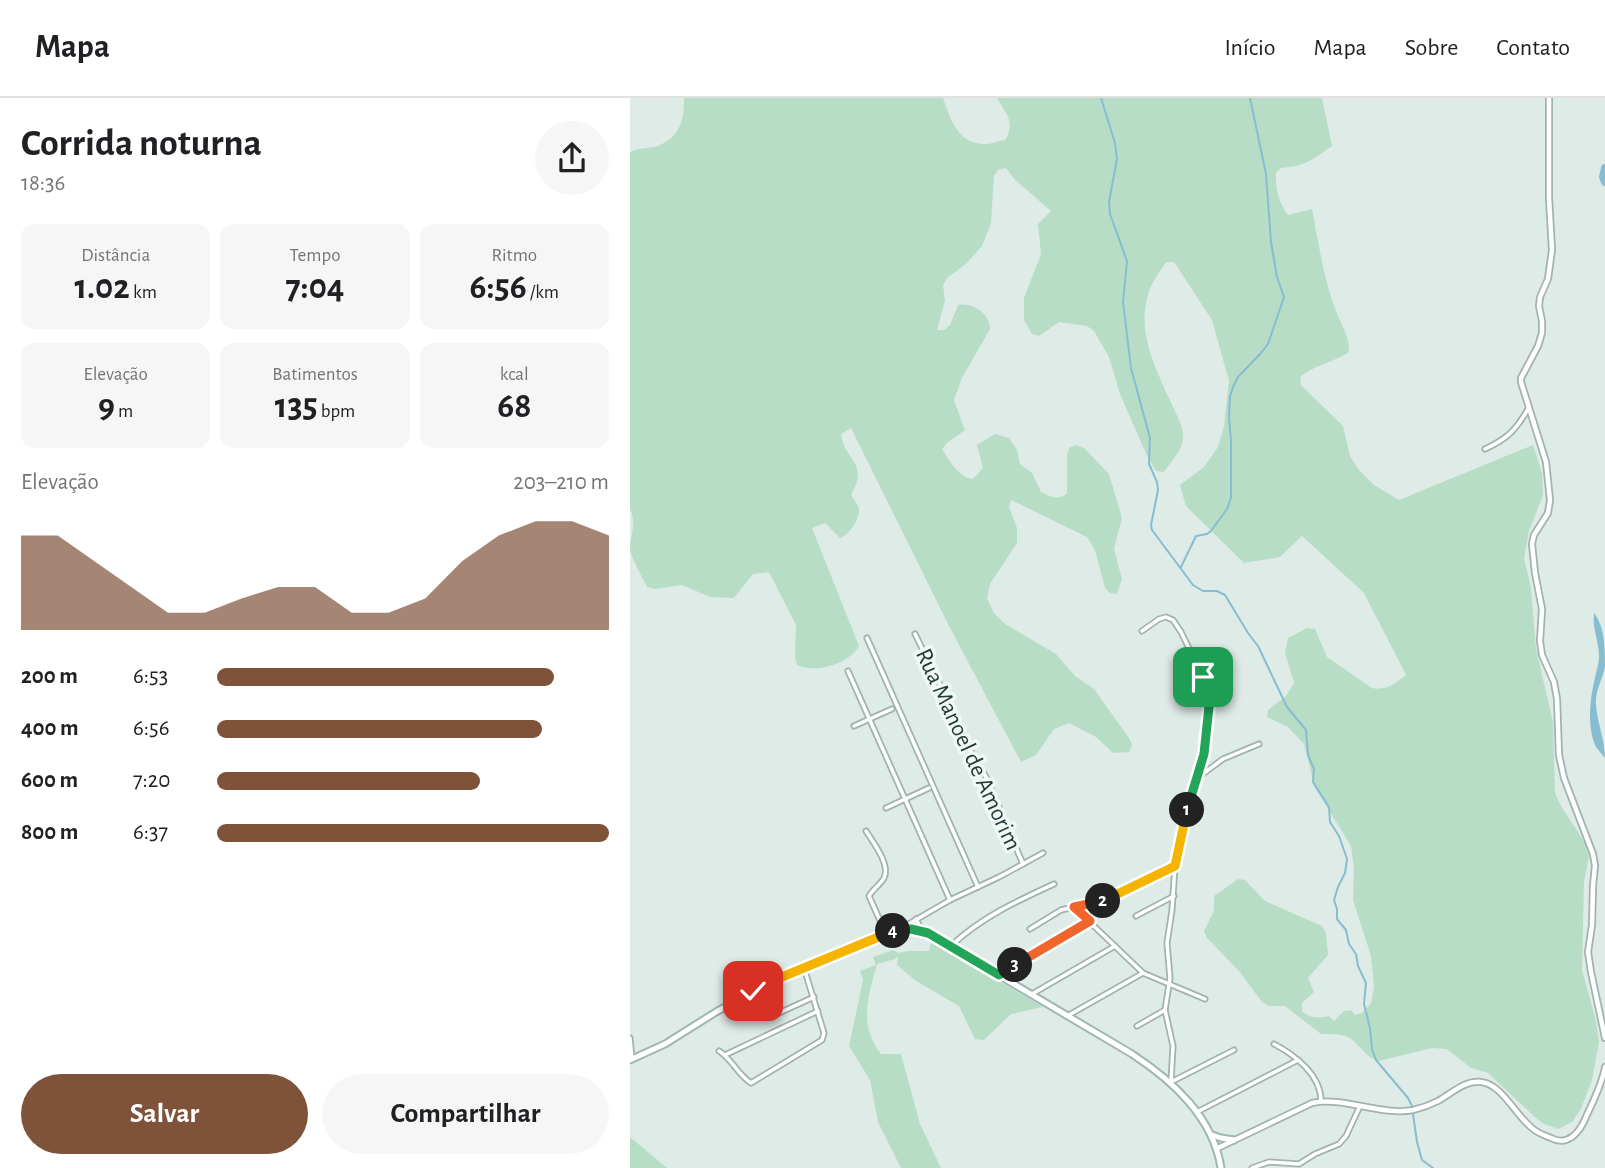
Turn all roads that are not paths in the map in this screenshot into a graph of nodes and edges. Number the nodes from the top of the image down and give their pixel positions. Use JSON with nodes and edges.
{"nodes":[{"id":1,"x":1549,"y":98,"type":"edge"},
{"id":2,"x":1528,"y":408,"type":"junction"},
{"id":3,"x":1485,"y":449,"type":"dead end"},
{"id":4,"x":1142,"y":631,"type":"dead end"},
{"id":5,"x":915,"y":634,"type":"dead end"},
{"id":6,"x":867,"y":638,"type":"dead end"},
{"id":7,"x":848,"y":671,"type":"dead end"},
{"id":8,"x":892,"y":709,"type":"dead end"},
{"id":9,"x":870,"y":719,"type":"junction"},
{"id":10,"x":854,"y":726,"type":"dead end"},
{"id":11,"x":1259,"y":744,"type":"dead end"},
{"id":12,"x":1198,"y":777,"type":"junction"},
{"id":13,"x":929,"y":788,"type":"dead end"},
{"id":14,"x":905,"y":799,"type":"junction"},
{"id":15,"x":886,"y":808,"type":"dead end"},
{"id":16,"x":866,"y":831,"type":"dead end"},
{"id":17,"x":1043,"y":853,"type":"dead end"},
{"id":18,"x":1023,"y":864,"type":"junction"},
{"id":19,"x":1175,"y":866,"type":"junction"},
{"id":20,"x":1054,"y":884,"type":"dead end"},
{"id":21,"x":978,"y":887,"type":"junction"},
{"id":22,"x":1174,"y":896,"type":"junction"},
{"id":23,"x":950,"y":900,"type":"junction"},
{"id":24,"x":1074,"y":907,"type":"junction"},
{"id":25,"x":1136,"y":916,"type":"dead end"},
{"id":26,"x":916,"y":919,"type":"junction"},
{"id":27,"x":1090,"y":921,"type":"junction"},
{"id":28,"x":1030,"y":929,"type":"dead end"},
{"id":29,"x":898,"y":930,"type":"junction"},
{"id":30,"x":922,"y":931,"type":"junction"},
{"id":31,"x":886,"y":934,"type":"junction"},
{"id":32,"x":1115,"y":946,"type":"junction"},
{"id":33,"x":951,"y":947,"type":"junction"},
{"id":34,"x":731,"y":968,"type":"dead end"},
{"id":35,"x":804,"y":968,"type":"junction"},
{"id":36,"x":1143,"y":973,"type":"junction"},
{"id":37,"x":999,"y":975,"type":"junction"},
{"id":38,"x":1168,"y":984,"type":"junction"},
{"id":39,"x":1031,"y":994,"type":"junction"},
{"id":40,"x":741,"y":997,"type":"junction"},
{"id":41,"x":814,"y":997,"type":"junction"},
{"id":42,"x":1205,"y":999,"type":"dead end"},
{"id":43,"x":1165,"y":1010,"type":"junction"},
{"id":44,"x":818,"y":1012,"type":"junction"},
{"id":45,"x":779,"y":1013,"type":"dead end"},
{"id":46,"x":1067,"y":1016,"type":"junction"},
{"id":47,"x":1137,"y":1026,"type":"dead end"},
{"id":48,"x":630,"y":1038,"type":"edge"},
{"id":49,"x":1605,"y":1038,"type":"edge"},
{"id":50,"x":1274,"y":1044,"type":"dead end"},
{"id":51,"x":1234,"y":1050,"type":"dead end"},
{"id":52,"x":719,"y":1051,"type":"dead end"},
{"id":53,"x":726,"y":1055,"type":"junction"},
{"id":54,"x":631,"y":1059,"type":"edge"},
{"id":55,"x":1298,"y":1060,"type":"junction"},
{"id":56,"x":1605,"y":1067,"type":"edge"},
{"id":57,"x":1171,"y":1082,"type":"junction"},
{"id":58,"x":1321,"y":1101,"type":"junction"},
{"id":59,"x":1360,"y":1106,"type":"junction"},
{"id":60,"x":1197,"y":1112,"type":"junction"},
{"id":61,"x":1212,"y":1135,"type":"junction"},
{"id":62,"x":1234,"y":1140,"type":"junction"},
{"id":63,"x":1217,"y":1148,"type":"junction"},
{"id":64,"x":1269,"y":1162,"type":"junction"},
{"id":65,"x":1221,"y":1168,"type":"edge"},
{"id":66,"x":1252,"y":1168,"type":"edge"},
{"id":67,"x":1272,"y":1168,"type":"edge"}],
"edges":[{"from":1,"to":2,"type":"street"},
{"from":2,"to":3,"type":"street"},
{"from":2,"to":49,"type":"street"},
{"from":4,"to":12,"type":"street"},
{"from":5,"to":18,"type":"street","name":"Rua Manoel de Amorim"},
{"from":6,"to":21,"type":"street"},
{"from":7,"to":9,"type":"street"},
{"from":8,"to":9,"type":"street"},
{"from":9,"to":10,"type":"street"},
{"from":9,"to":14,"type":"street"},
{"from":11,"to":12,"type":"street"},
{"from":12,"to":19,"type":"street"},
{"from":13,"to":14,"type":"street"},
{"from":14,"to":15,"type":"street"},
{"from":14,"to":23,"type":"street"},
{"from":16,"to":31,"type":"street"},
{"from":17,"to":18,"type":"street"},
{"from":18,"to":21,"type":"street"},
{"from":19,"to":22,"type":"street"},
{"from":19,"to":24,"type":"street"},
{"from":20,"to":33,"type":"street"},
{"from":21,"to":23,"type":"street"},
{"from":22,"to":25,"type":"street"},
{"from":22,"to":38,"type":"street"},
{"from":23,"to":26,"type":"street"},
{"from":24,"to":27,"type":"street"},
{"from":24,"to":28,"type":"street"},
{"from":26,"to":29,"type":"street"},
{"from":26,"to":30,"type":"street"},
{"from":27,"to":32,"type":"street"},
{"from":27,"to":37,"type":"street"},
{"from":29,"to":30,"type":"main road"},
{"from":29,"to":31,"type":"main road"},
{"from":30,"to":33,"type":"main road"},
{"from":31,"to":35,"type":"main road"},
{"from":32,"to":36,"type":"street"},
{"from":32,"to":39,"type":"street"},
{"from":33,"to":37,"type":"main road"},
{"from":34,"to":40,"type":"street"},
{"from":35,"to":40,"type":"main road"},
{"from":35,"to":41,"type":"street"},
{"from":36,"to":38,"type":"street"},
{"from":36,"to":46,"type":"street"},
{"from":37,"to":39,"type":"main road"},
{"from":38,"to":42,"type":"street"},
{"from":38,"to":43,"type":"street"},
{"from":39,"to":46,"type":"main road"},
{"from":40,"to":54,"type":"main road"},
{"from":41,"to":44,"type":"street"},
{"from":41,"to":45,"type":"street"},
{"from":43,"to":47,"type":"street"},
{"from":43,"to":57,"type":"street"},
{"from":44,"to":53,"type":"street"},
{"from":44,"to":53,"type":"street"},
{"from":46,"to":57,"type":"main road"},
{"from":48,"to":54,"type":"street"},
{"from":50,"to":55,"type":"street"},
{"from":51,"to":57,"type":"street"},
{"from":52,"to":53,"type":"street"},
{"from":55,"to":58,"type":"street"},
{"from":55,"to":60,"type":"street"},
{"from":56,"to":59,"type":"street"},
{"from":57,"to":60,"type":"main road"},
{"from":58,"to":59,"type":"street"},
{"from":58,"to":62,"type":"street"},
{"from":59,"to":64,"type":"street"},
{"from":60,"to":61,"type":"main road"},
{"from":61,"to":62,"type":"main road"},
{"from":61,"to":63,"type":"main road"},
{"from":62,"to":63,"type":"street"},
{"from":63,"to":65,"type":"main road"},
{"from":64,"to":66,"type":"street"},
{"from":64,"to":67,"type":"street"}]}
